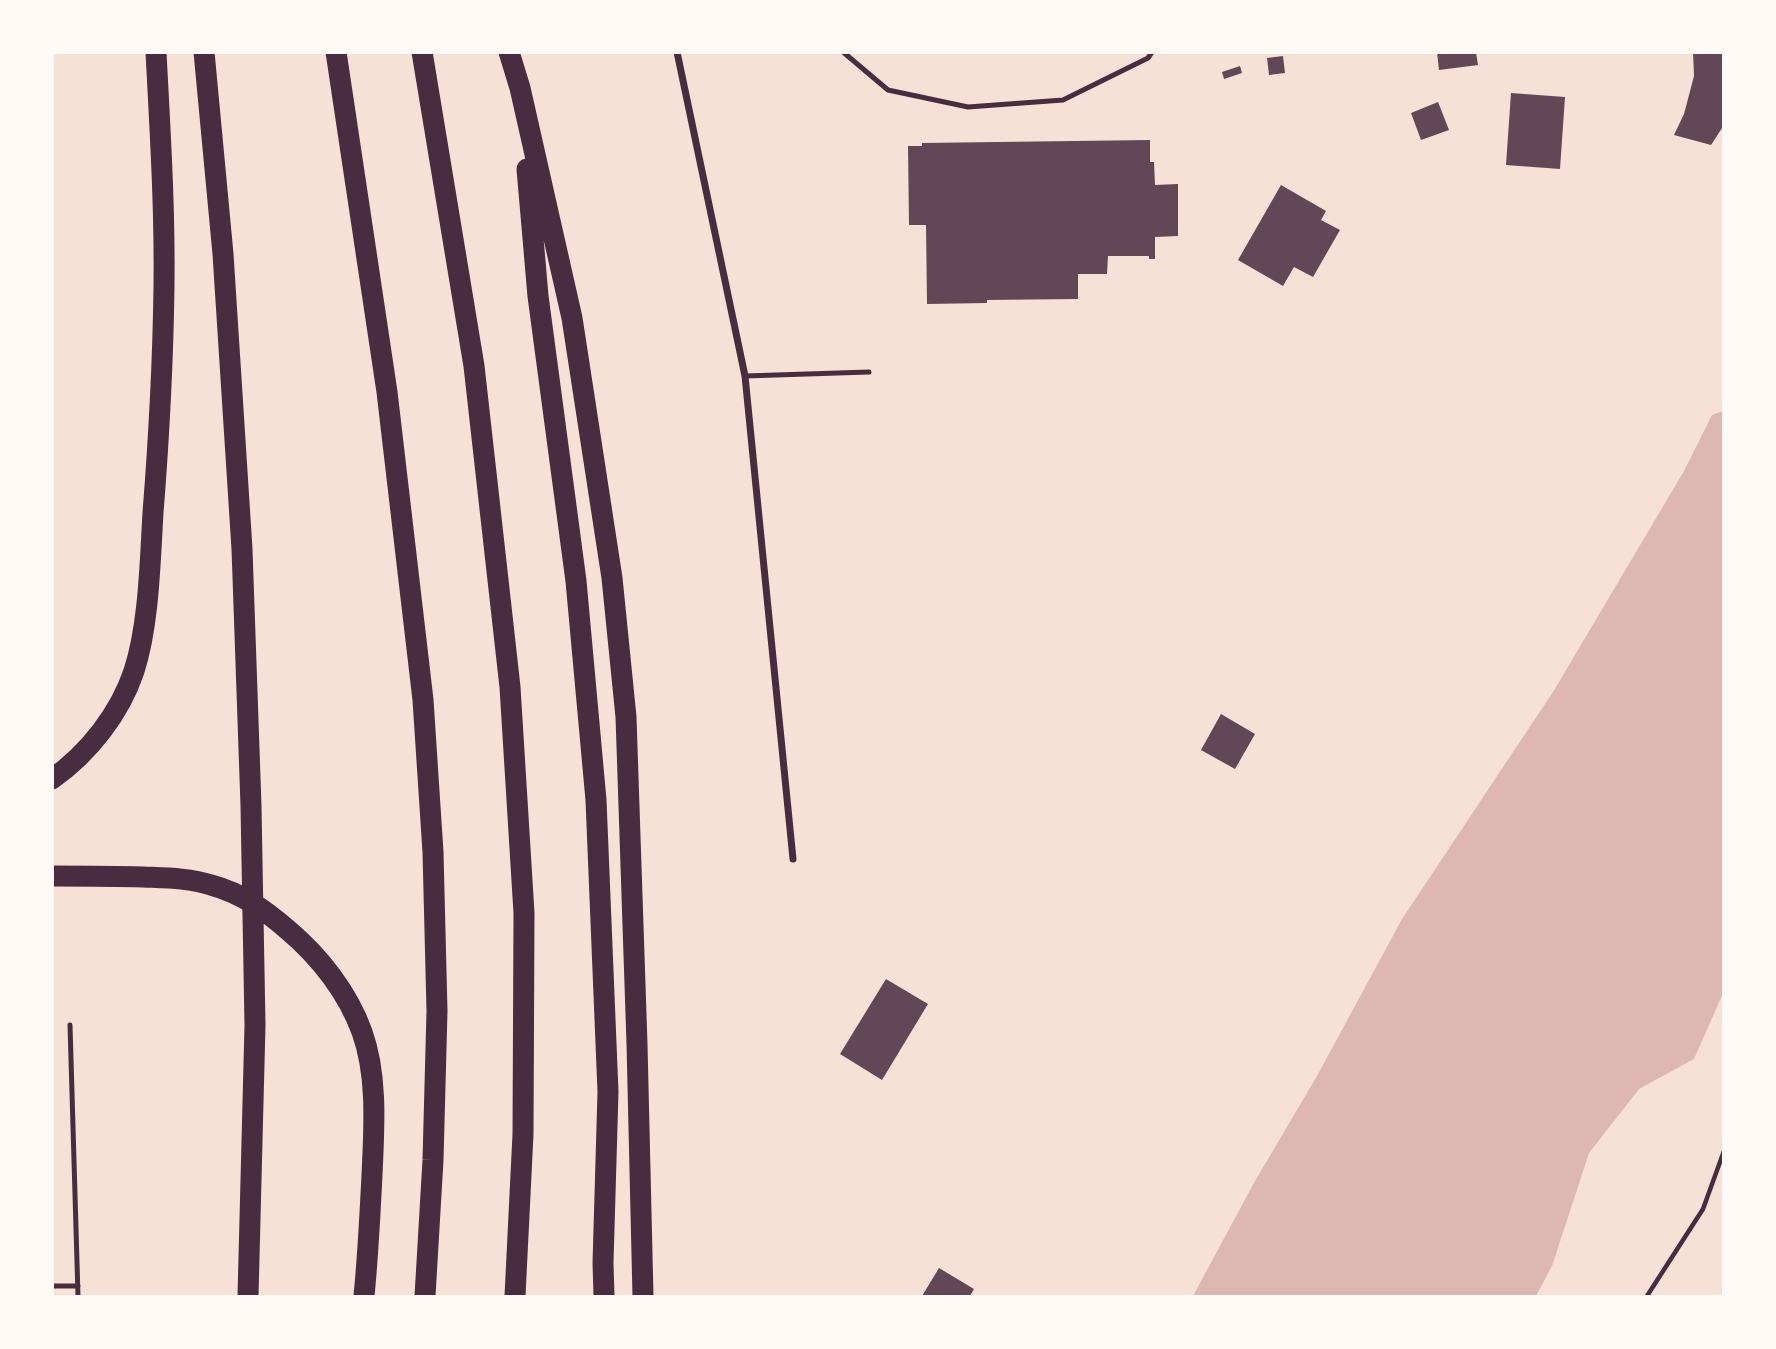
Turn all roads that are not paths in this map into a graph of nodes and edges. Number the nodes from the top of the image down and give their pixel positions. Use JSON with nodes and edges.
{"nodes":[{"id":1,"x":156,"y":52,"type":"edge"},
{"id":2,"x":204,"y":52,"type":"edge"},
{"id":3,"x":335,"y":52,"type":"edge"},
{"id":4,"x":422,"y":52,"type":"edge"},
{"id":5,"x":509,"y":52,"type":"edge"},
{"id":6,"x":677,"y":52,"type":"edge"},
{"id":7,"x":843,"y":52,"type":"edge"},
{"id":8,"x":1152,"y":52,"type":"edge"},
{"id":9,"x":520,"y":88,"type":"junction"},
{"id":10,"x":869,"y":372,"type":"dead end"},
{"id":11,"x":745,"y":376,"type":"junction"},
{"id":12,"x":52,"y":779,"type":"edge"},
{"id":13,"x":793,"y":859,"type":"dead end"},
{"id":14,"x":52,"y":876,"type":"edge"},
{"id":15,"x":70,"y":1025,"type":"dead end"},
{"id":16,"x":52,"y":1286,"type":"edge"},
{"id":17,"x":78,"y":1286,"type":"junction"},
{"id":18,"x":78,"y":1297,"type":"edge"},
{"id":19,"x":248,"y":1297,"type":"edge"},
{"id":20,"x":364,"y":1297,"type":"edge"},
{"id":21,"x":425,"y":1297,"type":"edge"},
{"id":22,"x":516,"y":1297,"type":"edge"},
{"id":23,"x":604,"y":1297,"type":"edge"},
{"id":24,"x":643,"y":1297,"type":"edge"}],
"edges":[{"from":1,"to":12,"type":"highway"},
{"from":2,"to":19,"type":"highway"},
{"from":3,"to":21,"type":"highway"},
{"from":4,"to":22,"type":"highway"},
{"from":5,"to":9,"type":"highway"},
{"from":6,"to":11,"type":"street"},
{"from":7,"to":8,"type":"lane"},
{"from":9,"to":23,"type":"highway"},
{"from":9,"to":24,"type":"highway"},
{"from":10,"to":11,"type":"lane"},
{"from":11,"to":13,"type":"street"},
{"from":14,"to":20,"type":"highway"},
{"from":15,"to":17,"type":"lane"},
{"from":16,"to":17,"type":"lane"},
{"from":17,"to":18,"type":"lane"}]}
